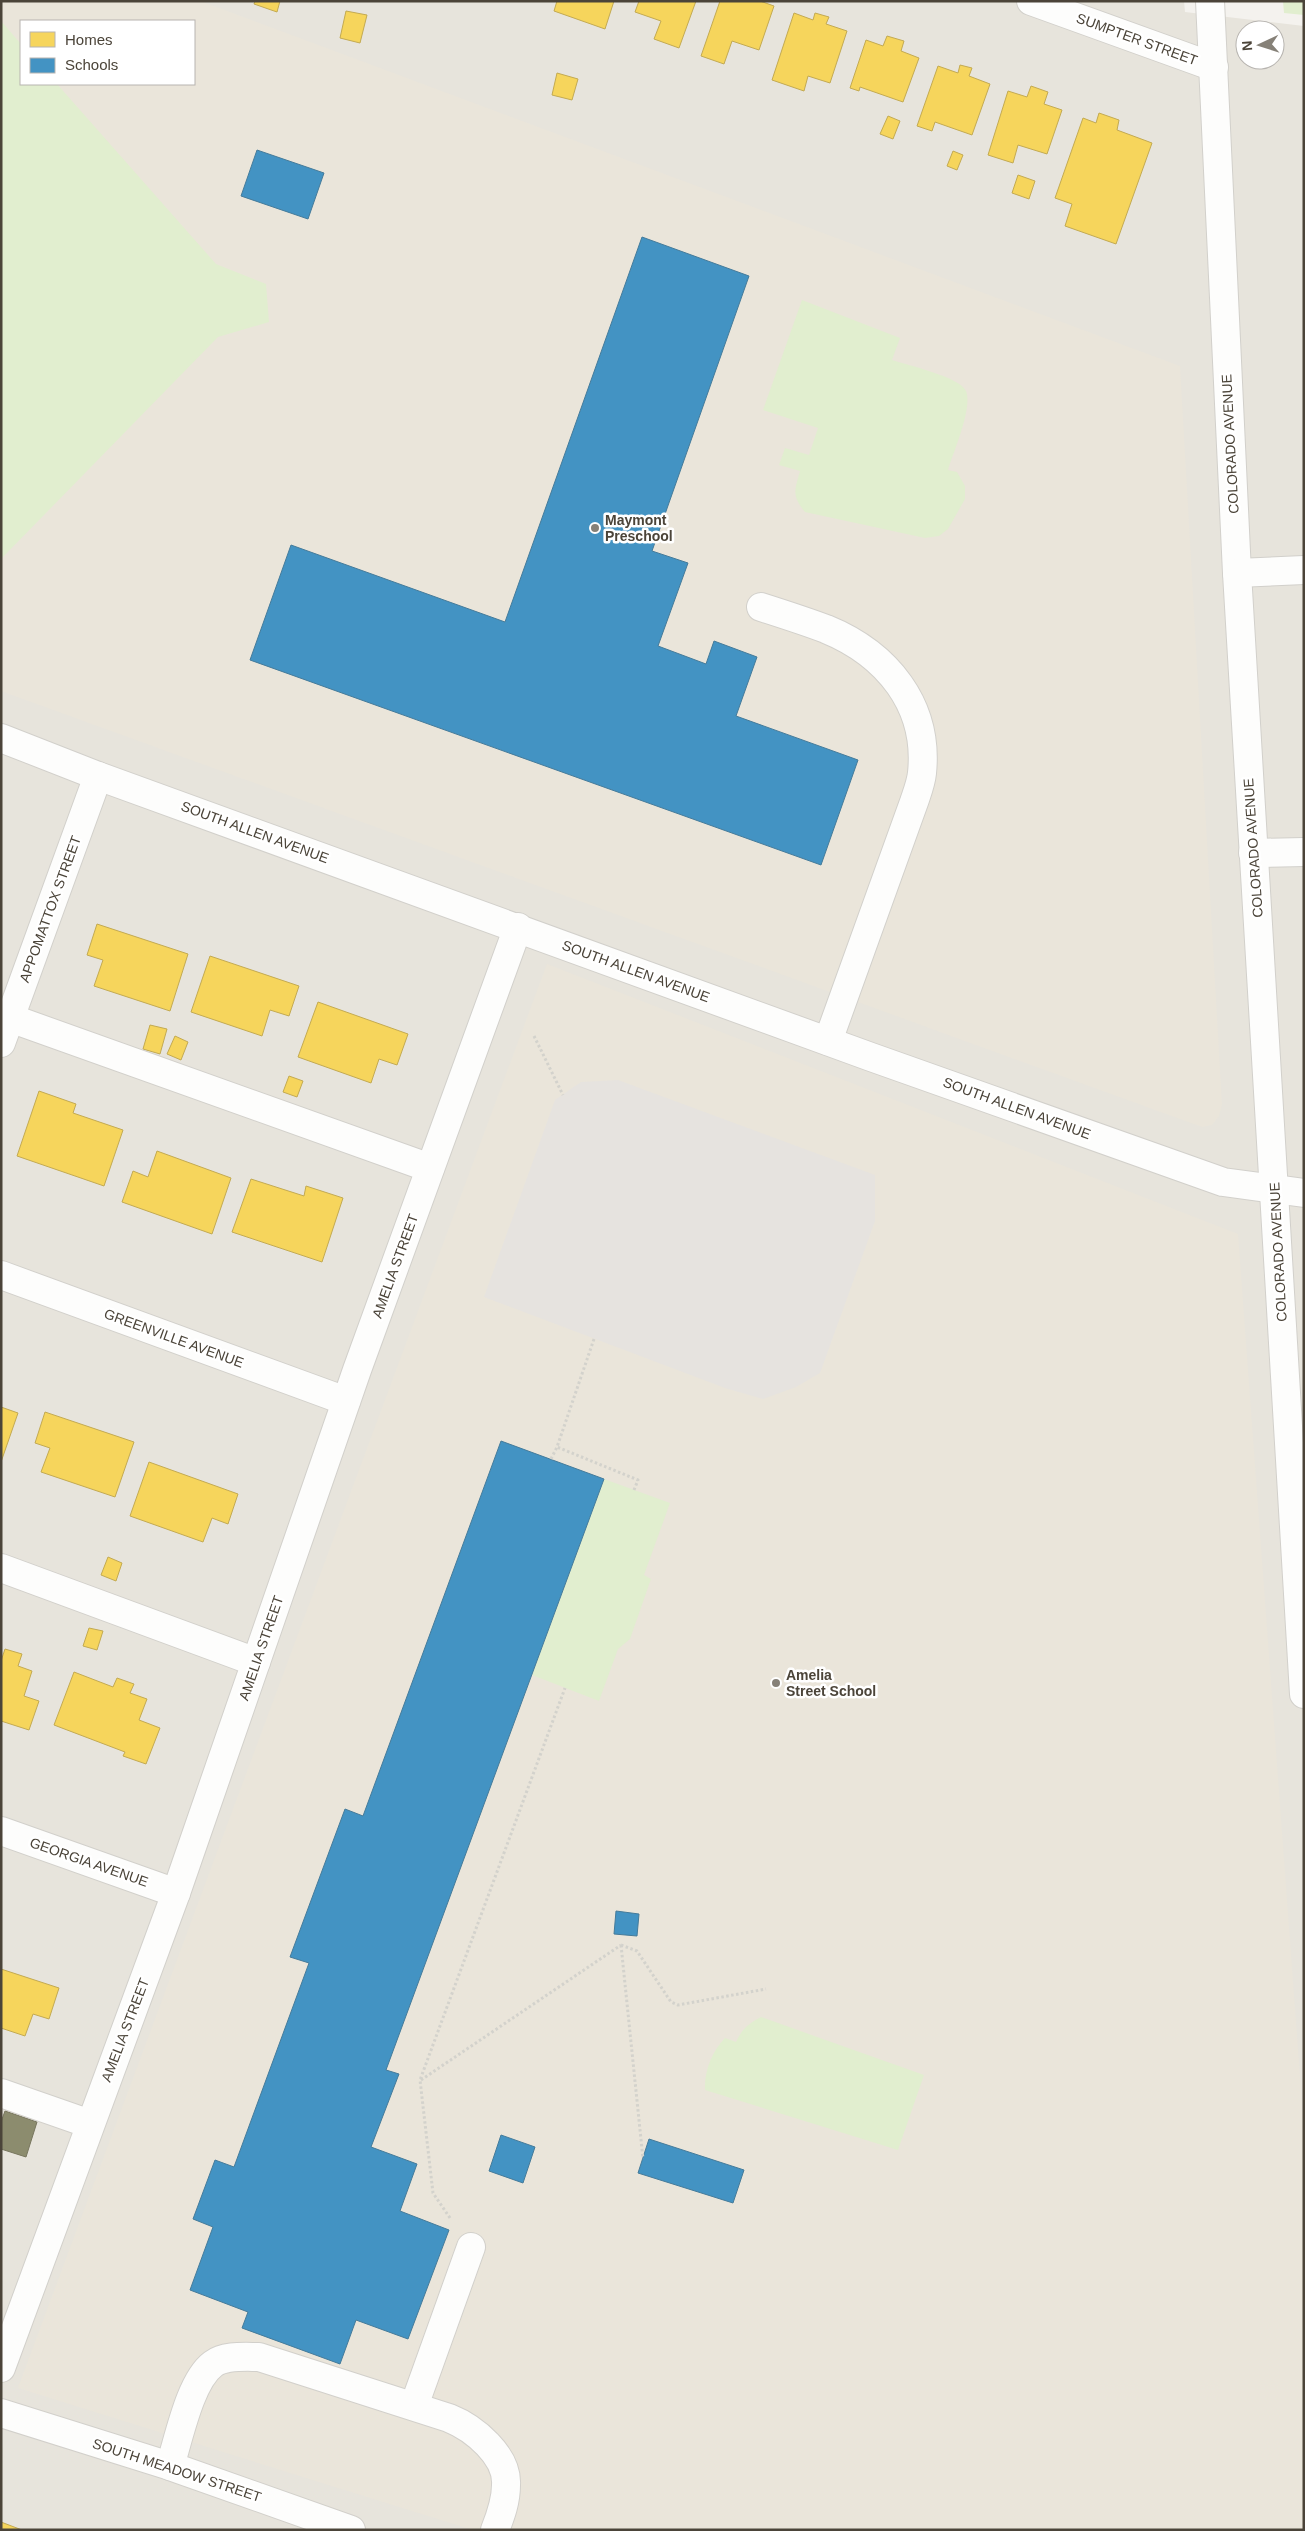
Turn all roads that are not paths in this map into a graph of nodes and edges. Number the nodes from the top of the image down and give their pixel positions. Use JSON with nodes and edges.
{"nodes":[{"id":1,"x":1032,"y":1,"type":"edge"},
{"id":2,"x":1210,"y":1,"type":"edge"},
{"id":3,"x":1214,"y":67,"type":"junction"},
{"id":4,"x":1304,"y":570,"type":"edge"},
{"id":5,"x":1236,"y":573,"type":"junction"},
{"id":6,"x":761,"y":607,"type":"dead end"},
{"id":7,"x":1,"y":738,"type":"edge"},
{"id":8,"x":98,"y":776,"type":"junction"},
{"id":9,"x":1304,"y":852,"type":"edge"},
{"id":10,"x":1253,"y":853,"type":"junction"},
{"id":11,"x":518,"y":928,"type":"junction"},
{"id":12,"x":6,"y":1031,"type":"edge"},
{"id":13,"x":828,"y":1041,"type":"junction"},
{"id":14,"x":430,"y":1168,"type":"junction"},
{"id":15,"x":1274,"y":1190,"type":"junction"},
{"id":16,"x":1304,"y":1193,"type":"edge"},
{"id":17,"x":1,"y":1275,"type":"edge"},
{"id":18,"x":346,"y":1401,"type":"junction"},
{"id":19,"x":1297,"y":1471,"type":"edge"},
{"id":20,"x":1,"y":1568,"type":"edge"},
{"id":21,"x":256,"y":1662,"type":"junction"},
{"id":22,"x":1304,"y":1694,"type":"edge"},
{"id":23,"x":1,"y":1831,"type":"edge"},
{"id":24,"x":176,"y":1893,"type":"junction"},
{"id":25,"x":1,"y":2092,"type":"edge"},
{"id":26,"x":90,"y":2124,"type":"junction"},
{"id":27,"x":471,"y":2247,"type":"road end"},
{"id":28,"x":1,"y":2368,"type":"edge"},
{"id":29,"x":414,"y":2406,"type":"junction"},
{"id":30,"x":1,"y":2413,"type":"edge"},
{"id":31,"x":170,"y":2466,"type":"junction"},
{"id":32,"x":351,"y":2530,"type":"edge"},
{"id":33,"x":495,"y":2530,"type":"edge"}],
"edges":[{"from":1,"to":3,"type":"street","name":"SUMPTER STREET"},
{"from":2,"to":3,"type":"street","name":"COLORADO AVENUE"},
{"from":3,"to":5,"type":"street","name":"COLORADO AVENUE"},
{"from":4,"to":5,"type":"street"},
{"from":5,"to":10,"type":"street","name":"COLORADO AVENUE"},
{"from":6,"to":13,"type":"street"},
{"from":7,"to":8,"type":"street","name":"SOUTH ALLEN AVENUE"},
{"from":8,"to":11,"type":"street","name":"SOUTH ALLEN AVENUE"},
{"from":8,"to":12,"type":"street","name":"APPOMATTOX STREET"},
{"from":9,"to":10,"type":"street"},
{"from":10,"to":15,"type":"street","name":"COLORADO AVENUE"},
{"from":11,"to":13,"type":"street","name":"SOUTH ALLEN AVENUE"},
{"from":11,"to":14,"type":"street","name":"AMELIA STREET"},
{"from":12,"to":14,"type":"street"},
{"from":13,"to":15,"type":"street","name":"SOUTH ALLEN AVENUE"},
{"from":14,"to":18,"type":"street","name":"AMELIA STREET"},
{"from":15,"to":16,"type":"street","name":"SOUTH ALLEN AVENUE"},
{"from":15,"to":19,"type":"street","name":"COLORADO AVENUE"},
{"from":17,"to":18,"type":"street","name":"GREENVILLE AVENUE"},
{"from":18,"to":21,"type":"street","name":"AMELIA STREET"},
{"from":19,"to":22,"type":"street","name":"COLORADO AVENUE"},
{"from":20,"to":21,"type":"street"},
{"from":21,"to":24,"type":"street","name":"AMELIA STREET"},
{"from":23,"to":24,"type":"street","name":"GEORGIA AVENUE"},
{"from":24,"to":26,"type":"street","name":"AMELIA STREET"},
{"from":25,"to":26,"type":"street"},
{"from":26,"to":28,"type":"street","name":"AMELIA STREET"},
{"from":27,"to":29,"type":"street"},
{"from":29,"to":31,"type":"street"},
{"from":29,"to":33,"type":"street"},
{"from":30,"to":31,"type":"street","name":"SOUTH MEADOW STREET"},
{"from":31,"to":32,"type":"street","name":"SOUTH MEADOW STREET"}]}
